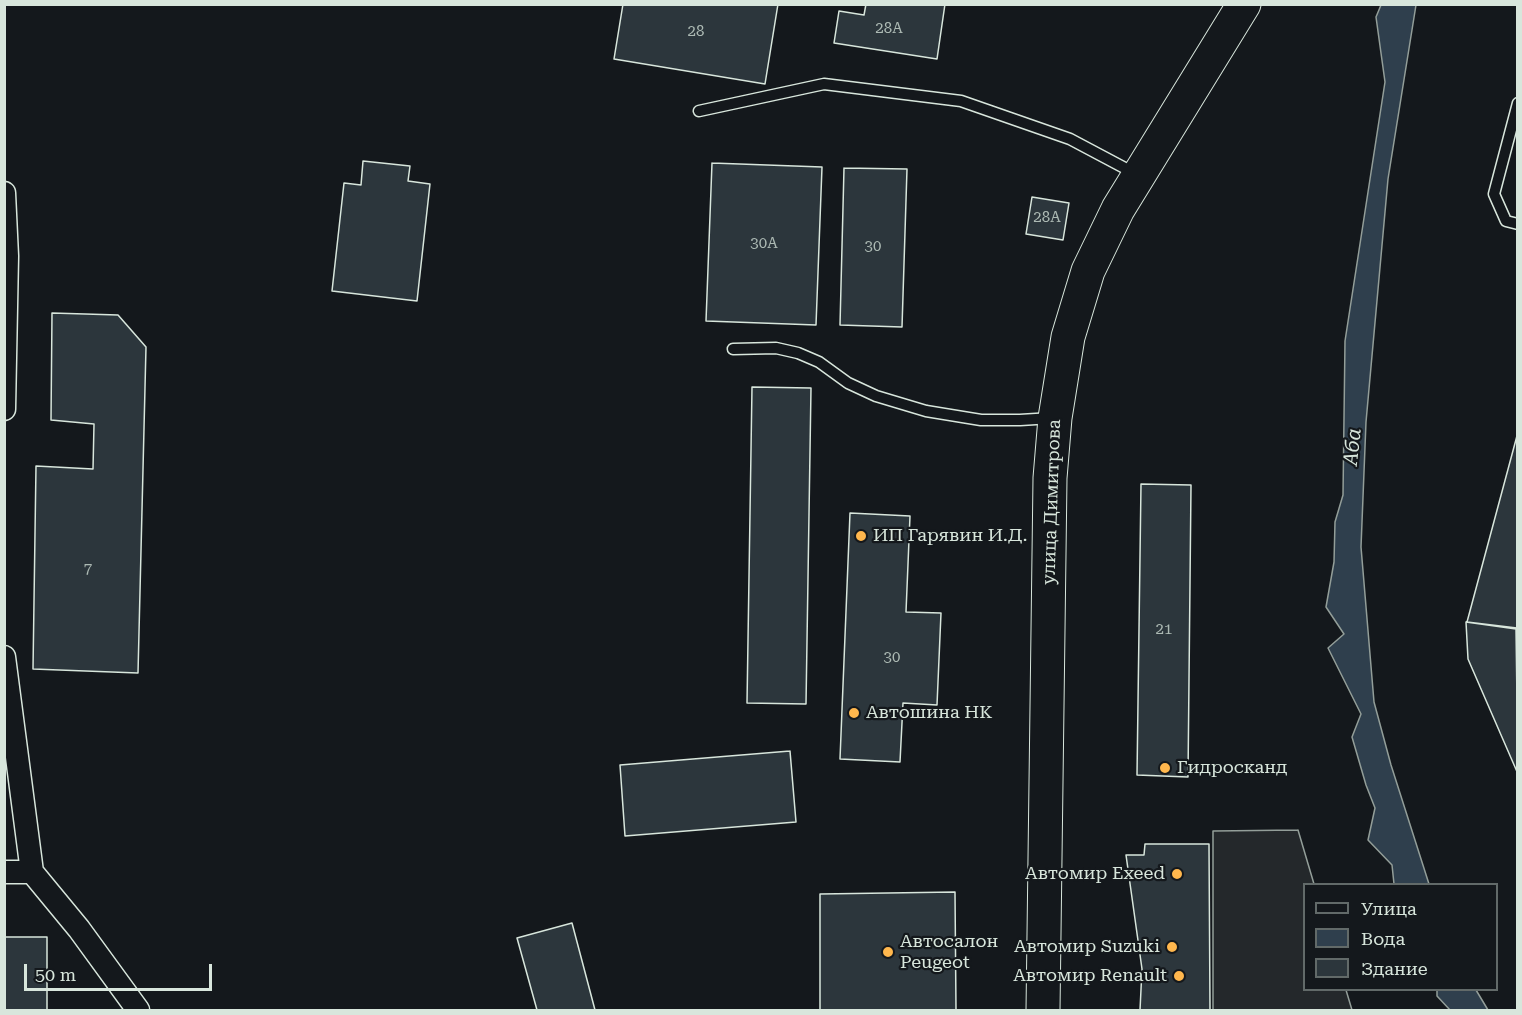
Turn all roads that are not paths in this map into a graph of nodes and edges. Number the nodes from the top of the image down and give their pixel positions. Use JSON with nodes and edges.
{"nodes":[{"id":1,"x":1244,"y":4,"type":"edge"},
{"id":2,"x":1518,"y":104,"type":"edge"},
{"id":3,"x":699,"y":111,"type":"dead end"},
{"id":4,"x":1139,"y":175,"type":"junction"},
{"id":5,"x":4,"y":193,"type":"edge"},
{"id":6,"x":1518,"y":224,"type":"edge"},
{"id":7,"x":733,"y":349,"type":"dead end"},
{"id":8,"x":4,"y":409,"type":"edge"},
{"id":9,"x":1055,"y":418,"type":"junction"},
{"id":10,"x":4,"y":657,"type":"edge"},
{"id":11,"x":4,"y":872,"type":"edge"},
{"id":12,"x":32,"y":872,"type":"junction"},
{"id":13,"x":138,"y":1011,"type":"edge"},
{"id":14,"x":1043,"y":1011,"type":"edge"}],
"edges":[{"from":1,"to":4,"type":"main road","name":"улица Димитрова"},
{"from":2,"to":6,"type":"lane"},
{"from":3,"to":4,"type":"lane"},
{"from":4,"to":9,"type":"main road","name":"улица Димитрова"},
{"from":5,"to":8,"type":"street"},
{"from":7,"to":9,"type":"lane"},
{"from":9,"to":14,"type":"main road","name":"улица Димитрова"},
{"from":10,"to":12,"type":"street"},
{"from":11,"to":12,"type":"street"},
{"from":12,"to":13,"type":"street"}]}
